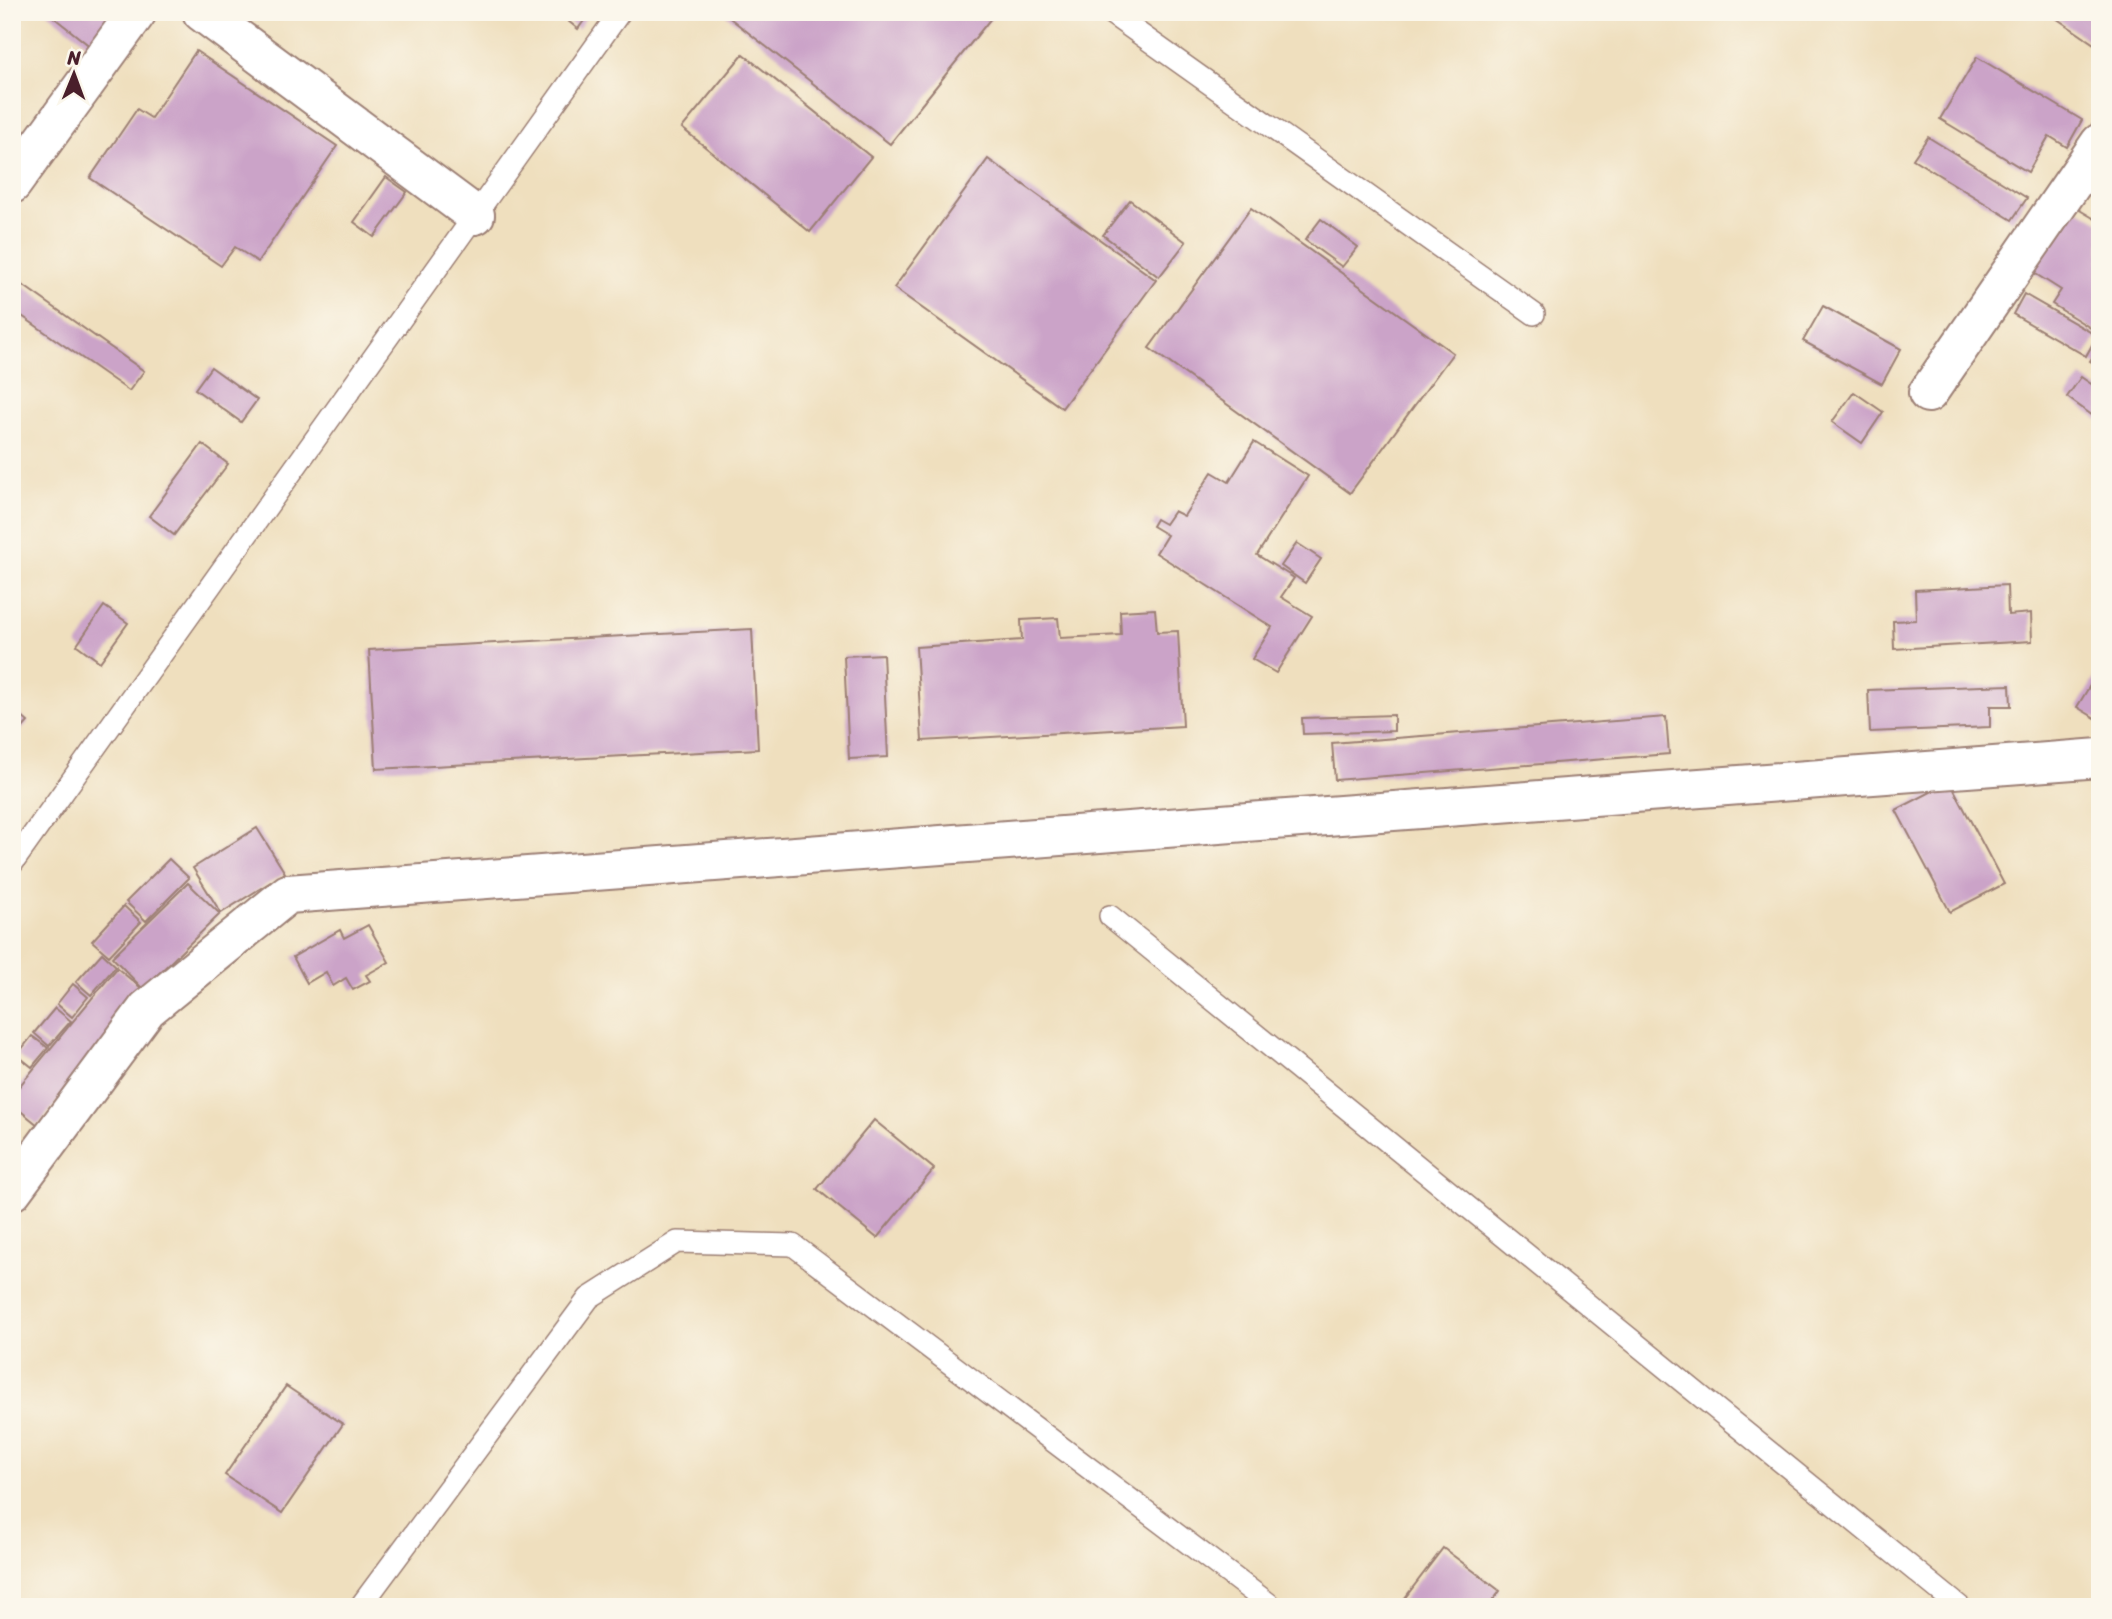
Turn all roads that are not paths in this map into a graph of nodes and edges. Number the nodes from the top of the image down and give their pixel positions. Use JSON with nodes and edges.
{"nodes":[{"id":1,"x":138,"y":12,"type":"edge"},
{"id":2,"x":202,"y":12,"type":"edge"},
{"id":3,"x":620,"y":12,"type":"edge"},
{"id":4,"x":1109,"y":12,"type":"edge"},
{"id":5,"x":2100,"y":143,"type":"edge"},
{"id":6,"x":12,"y":184,"type":"edge"},
{"id":7,"x":475,"y":215,"type":"junction"},
{"id":8,"x":1534,"y":314,"type":"dead end"},
{"id":9,"x":1928,"y":393,"type":"dead end"},
{"id":10,"x":2100,"y":758,"type":"edge"},
{"id":11,"x":12,"y":864,"type":"edge"},
{"id":12,"x":1110,"y":916,"type":"dead end"},
{"id":13,"x":12,"y":1191,"type":"edge"},
{"id":14,"x":360,"y":1607,"type":"edge"},
{"id":15,"x":1273,"y":1607,"type":"edge"},
{"id":16,"x":1961,"y":1607,"type":"edge"}],
"edges":[{"from":1,"to":6,"type":"street"},
{"from":2,"to":7,"type":"street"},
{"from":3,"to":7,"type":"lane"},
{"from":4,"to":8,"type":"lane"},
{"from":5,"to":9,"type":"street"},
{"from":7,"to":11,"type":"lane"},
{"from":10,"to":13,"type":"street"},
{"from":12,"to":16,"type":"lane"},
{"from":14,"to":15,"type":"lane"}]}
